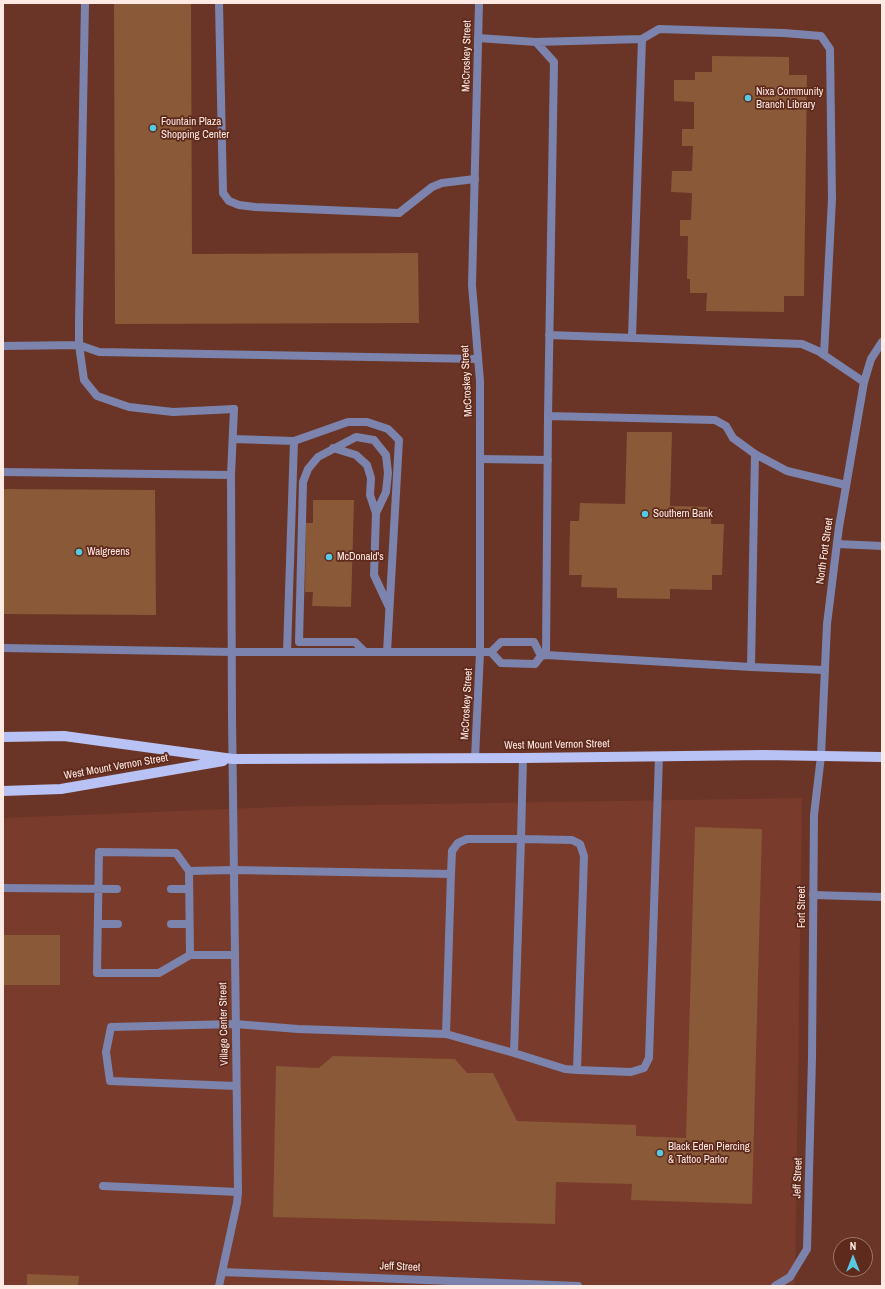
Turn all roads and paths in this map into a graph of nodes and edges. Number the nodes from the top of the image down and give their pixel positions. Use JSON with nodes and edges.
{"nodes":[{"id":1,"x":85,"y":3,"type":"edge"},
{"id":2,"x":219,"y":3,"type":"edge"},
{"id":3,"x":479,"y":3,"type":"edge"},
{"id":4,"x":478,"y":38,"type":"junction"},
{"id":5,"x":642,"y":39,"type":"junction"},
{"id":6,"x":536,"y":42,"type":"junction"},
{"id":7,"x":475,"y":179,"type":"junction"},
{"id":8,"x":549,"y":335,"type":"junction"},
{"id":9,"x":632,"y":337,"type":"junction"},
{"id":10,"x":882,"y":342,"type":"edge"},
{"id":11,"x":79,"y":344,"type":"junction"},
{"id":12,"x":3,"y":346,"type":"edge"},
{"id":13,"x":824,"y":355,"type":"junction"},
{"id":14,"x":478,"y":359,"type":"junction"},
{"id":15,"x":864,"y":382,"type":"junction"},
{"id":16,"x":548,"y":416,"type":"junction"},
{"id":17,"x":232,"y":439,"type":"junction"},
{"id":18,"x":294,"y":441,"type":"junction"},
{"id":19,"x":333,"y":448,"type":"junction"},
{"id":20,"x":755,"y":454,"type":"junction"},
{"id":21,"x":480,"y":459,"type":"junction"},
{"id":22,"x":548,"y":460,"type":"junction"},
{"id":23,"x":3,"y":472,"type":"edge"},
{"id":24,"x":231,"y":475,"type":"junction"},
{"id":25,"x":846,"y":485,"type":"junction"},
{"id":26,"x":376,"y":513,"type":"junction"},
{"id":27,"x":837,"y":544,"type":"junction"},
{"id":28,"x":882,"y":546,"type":"edge"},
{"id":29,"x":389,"y":607,"type":"junction"},
{"id":30,"x":3,"y":648,"type":"edge"},
{"id":31,"x":232,"y":652,"type":"junction"},
{"id":32,"x":287,"y":652,"type":"junction"},
{"id":33,"x":365,"y":652,"type":"junction"},
{"id":34,"x":387,"y":652,"type":"junction"},
{"id":35,"x":491,"y":652,"type":"junction"},
{"id":36,"x":480,"y":653,"type":"junction"},
{"id":37,"x":544,"y":656,"type":"junction"},
{"id":38,"x":751,"y":667,"type":"junction"},
{"id":39,"x":826,"y":670,"type":"junction"},
{"id":40,"x":3,"y":737,"type":"edge"},
{"id":41,"x":658,"y":756,"type":"junction"},
{"id":42,"x":821,"y":756,"type":"junction"},
{"id":43,"x":882,"y":757,"type":"edge"},
{"id":44,"x":475,"y":758,"type":"junction"},
{"id":45,"x":523,"y":758,"type":"junction"},
{"id":46,"x":232,"y":759,"type":"junction"},
{"id":47,"x":3,"y":791,"type":"edge"},
{"id":48,"x":520,"y":839,"type":"junction"},
{"id":49,"x":234,"y":870,"type":"junction"},
{"id":50,"x":189,"y":871,"type":"junction"},
{"id":51,"x":451,"y":874,"type":"junction"},
{"id":52,"x":3,"y":888,"type":"edge"},
{"id":53,"x":98,"y":889,"type":"junction"},
{"id":54,"x":117,"y":889,"type":"dead end"},
{"id":55,"x":171,"y":889,"type":"dead end"},
{"id":56,"x":190,"y":889,"type":"junction"},
{"id":57,"x":813,"y":895,"type":"junction"},
{"id":58,"x":882,"y":897,"type":"edge"},
{"id":59,"x":98,"y":924,"type":"junction"},
{"id":60,"x":118,"y":924,"type":"dead end"},
{"id":61,"x":171,"y":924,"type":"dead end"},
{"id":62,"x":190,"y":924,"type":"junction"},
{"id":63,"x":190,"y":955,"type":"junction"},
{"id":64,"x":234,"y":955,"type":"junction"},
{"id":65,"x":235,"y":1024,"type":"junction"},
{"id":66,"x":446,"y":1034,"type":"junction"},
{"id":67,"x":514,"y":1053,"type":"junction"},
{"id":68,"x":812,"y":1058,"type":"joint"},
{"id":69,"x":577,"y":1070,"type":"junction"},
{"id":70,"x":236,"y":1086,"type":"junction"},
{"id":71,"x":104,"y":1186,"type":"dead end"},
{"id":72,"x":238,"y":1192,"type":"junction"},
{"id":73,"x":222,"y":1272,"type":"junction"},
{"id":74,"x":440,"y":1283,"type":"edge"},
{"id":75,"x":219,"y":1286,"type":"edge"},
{"id":76,"x":578,"y":1286,"type":"edge"},
{"id":77,"x":775,"y":1286,"type":"edge"}],
"edges":[{"from":1,"to":11,"type":"street"},
{"from":2,"to":7,"type":"street"},
{"from":3,"to":4,"type":"street","name":"McCroskey Street"},
{"from":4,"to":6,"type":"street"},
{"from":4,"to":7,"type":"street","name":"McCroskey Street"},
{"from":5,"to":6,"type":"street"},
{"from":5,"to":9,"type":"street"},
{"from":5,"to":13,"type":"street"},
{"from":6,"to":8,"type":"street"},
{"from":7,"to":14,"type":"street","name":"McCroskey Street"},
{"from":8,"to":9,"type":"street"},
{"from":8,"to":16,"type":"street"},
{"from":9,"to":13,"type":"street"},
{"from":10,"to":15,"type":"street","name":"North Fort Street"},
{"from":11,"to":12,"type":"street"},
{"from":11,"to":14,"type":"street"},
{"from":11,"to":17,"type":"street","name":"Village Center Street"},
{"from":13,"to":15,"type":"street"},
{"from":14,"to":21,"type":"street","name":"McCroskey Street"},
{"from":15,"to":25,"type":"street","name":"North Fort Street"},
{"from":16,"to":20,"type":"street"},
{"from":16,"to":22,"type":"street"},
{"from":17,"to":18,"type":"street"},
{"from":17,"to":24,"type":"street","name":"Village Center Street"},
{"from":18,"to":29,"type":"street"},
{"from":18,"to":32,"type":"street"},
{"from":19,"to":26,"type":"street"},
{"from":19,"to":26,"type":"street"},
{"from":19,"to":33,"type":"street"},
{"from":20,"to":25,"type":"street"},
{"from":20,"to":38,"type":"street"},
{"from":21,"to":22,"type":"street"},
{"from":21,"to":36,"type":"street","name":"McCroskey Street"},
{"from":22,"to":37,"type":"street"},
{"from":23,"to":24,"type":"street"},
{"from":24,"to":31,"type":"street","name":"Village Center Street"},
{"from":25,"to":27,"type":"street","name":"North Fort Street"},
{"from":26,"to":29,"type":"street"},
{"from":27,"to":28,"type":"street"},
{"from":27,"to":39,"type":"street","name":"North Fort Street"},
{"from":29,"to":34,"type":"street"},
{"from":30,"to":31,"type":"street"},
{"from":31,"to":32,"type":"street"},
{"from":31,"to":46,"type":"street","name":"Village Center Street"},
{"from":32,"to":33,"type":"street"},
{"from":33,"to":34,"type":"street"},
{"from":34,"to":36,"type":"street"},
{"from":35,"to":36,"type":"street"},
{"from":35,"to":37,"type":"street"},
{"from":35,"to":37,"type":"street"},
{"from":36,"to":44,"type":"street","name":"McCroskey Street"},
{"from":37,"to":38,"type":"street"},
{"from":38,"to":39,"type":"street"},
{"from":39,"to":42,"type":"street","name":"North Fort Street"},
{"from":40,"to":46,"type":"main road","name":"West Mount Vernon Street"},
{"from":41,"to":42,"type":"main road","name":"West Mount Vernon Street"},
{"from":41,"to":45,"type":"main road","name":"West Mount Vernon Street"},
{"from":41,"to":69,"type":"street"},
{"from":42,"to":43,"type":"main road","name":"West Mount Vernon Street"},
{"from":42,"to":57,"type":"street","name":"Fort Street"},
{"from":44,"to":45,"type":"main road","name":"West Mount Vernon Street"},
{"from":44,"to":46,"type":"main road","name":"West Mount Vernon Street"},
{"from":45,"to":48,"type":"street"},
{"from":46,"to":47,"type":"main road","name":"West Mount Vernon Street"},
{"from":46,"to":49,"type":"street","name":"Village Center Street"},
{"from":48,"to":51,"type":"street"},
{"from":48,"to":67,"type":"street"},
{"from":48,"to":69,"type":"street"},
{"from":49,"to":50,"type":"street"},
{"from":49,"to":51,"type":"street"},
{"from":49,"to":64,"type":"street","name":"Village Center Street"},
{"from":50,"to":53,"type":"street"},
{"from":50,"to":56,"type":"street"},
{"from":51,"to":66,"type":"street"},
{"from":52,"to":53,"type":"street"},
{"from":53,"to":54,"type":"street"},
{"from":53,"to":59,"type":"street"},
{"from":55,"to":56,"type":"street"},
{"from":56,"to":62,"type":"street"},
{"from":57,"to":58,"type":"street"},
{"from":57,"to":68,"type":"street","name":"Fort Street"},
{"from":59,"to":60,"type":"street"},
{"from":59,"to":63,"type":"street"},
{"from":61,"to":62,"type":"street"},
{"from":62,"to":63,"type":"street"},
{"from":63,"to":64,"type":"street"},
{"from":64,"to":65,"type":"street","name":"Village Center Street"},
{"from":65,"to":66,"type":"street"},
{"from":65,"to":70,"type":"street","name":"Village Center Street"},
{"from":65,"to":70,"type":"street"},
{"from":66,"to":67,"type":"street"},
{"from":67,"to":69,"type":"street"},
{"from":68,"to":77,"type":"street","name":"Jeff Street"},
{"from":70,"to":72,"type":"street","name":"Village Center Street"},
{"from":71,"to":72,"type":"street"},
{"from":72,"to":73,"type":"street","name":"Village Center Street"},
{"from":73,"to":74,"type":"street","name":"Jeff Street"},
{"from":73,"to":75,"type":"street","name":"Village Center Street"},
{"from":74,"to":76,"type":"street","name":"Jeff Street"}]}
